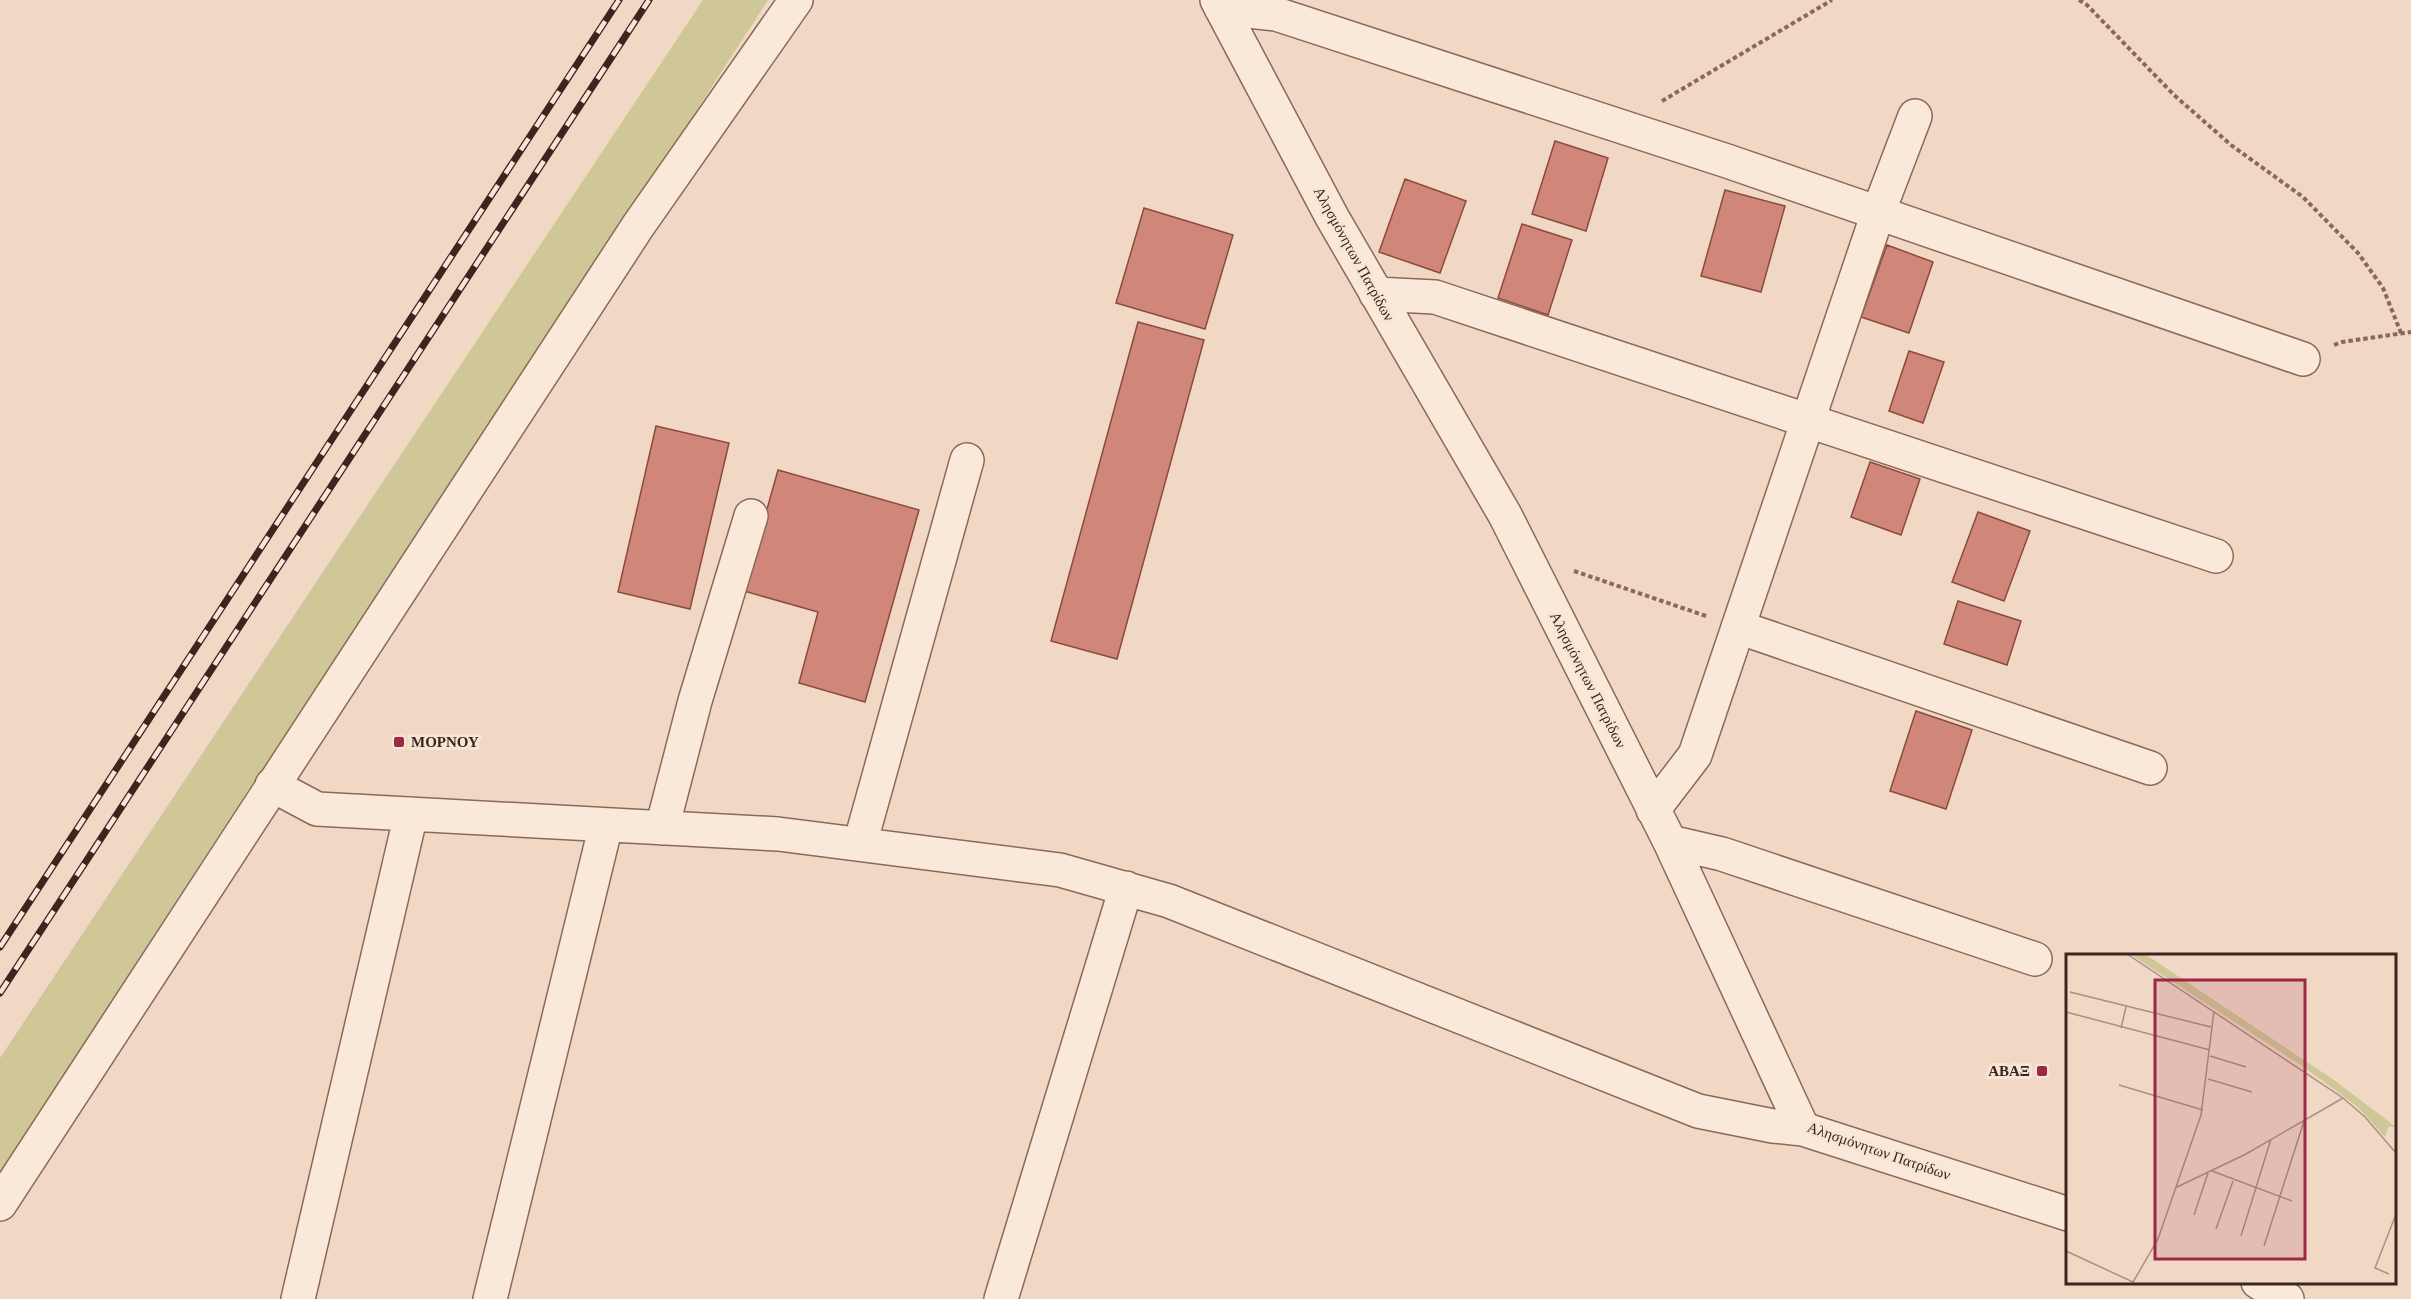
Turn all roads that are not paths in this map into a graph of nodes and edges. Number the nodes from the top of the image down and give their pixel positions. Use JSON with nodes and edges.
{"nodes":[{"id":1,"x":796,"y":0,"type":"edge"},
{"id":2,"x":1219,"y":4,"type":"edge"},
{"id":3,"x":1914,"y":116,"type":"dead end"},
{"id":4,"x":1878,"y":213,"type":"junction"},
{"id":5,"x":1376,"y":294,"type":"junction"},
{"id":6,"x":2303,"y":358,"type":"road end"},
{"id":7,"x":1807,"y":420,"type":"junction"},
{"id":8,"x":968,"y":460,"type":"dead end"},
{"id":9,"x":751,"y":516,"type":"dead end"},
{"id":10,"x":2216,"y":556,"type":"dead end"},
{"id":11,"x":1738,"y":627,"type":"junction"},
{"id":12,"x":2150,"y":768,"type":"dead end"},
{"id":13,"x":272,"y":785,"type":"junction"},
{"id":14,"x":1653,"y":810,"type":"junction"},
{"id":15,"x":411,"y":814,"type":"junction"},
{"id":16,"x":606,"y":825,"type":"junction"},
{"id":17,"x":662,"y":828,"type":"junction"},
{"id":18,"x":1670,"y":842,"type":"junction"},
{"id":19,"x":860,"y":844,"type":"junction"},
{"id":20,"x":1126,"y":888,"type":"junction"},
{"id":21,"x":2035,"y":959,"type":"dead end"},
{"id":22,"x":1803,"y":1129,"type":"junction"},
{"id":23,"x":0,"y":1204,"type":"edge"},
{"id":24,"x":2066,"y":1214,"type":"edge"},
{"id":25,"x":2261,"y":1284,"type":"edge"},
{"id":26,"x":298,"y":1299,"type":"edge"},
{"id":27,"x":490,"y":1299,"type":"edge"},
{"id":28,"x":1001,"y":1299,"type":"edge"},
{"id":29,"x":2287,"y":1299,"type":"edge"}],
"edges":[{"from":1,"to":13,"type":"street"},
{"from":2,"to":4,"type":"street"},
{"from":2,"to":5,"type":"street","name":"Αλησμόνητων Πατρίδων"},
{"from":3,"to":4,"type":"street"},
{"from":4,"to":6,"type":"street"},
{"from":4,"to":7,"type":"street"},
{"from":5,"to":7,"type":"street"},
{"from":5,"to":14,"type":"street","name":"Αλησμόνητων Πατρίδων"},
{"from":7,"to":10,"type":"street"},
{"from":7,"to":11,"type":"street"},
{"from":8,"to":19,"type":"street"},
{"from":9,"to":17,"type":"street"},
{"from":11,"to":12,"type":"street"},
{"from":11,"to":14,"type":"street"},
{"from":13,"to":15,"type":"street"},
{"from":13,"to":23,"type":"street"},
{"from":14,"to":18,"type":"street","name":"Αλησμόνητων Πατρίδων"},
{"from":15,"to":16,"type":"street"},
{"from":15,"to":26,"type":"street"},
{"from":16,"to":17,"type":"street"},
{"from":16,"to":27,"type":"street"},
{"from":17,"to":19,"type":"street"},
{"from":18,"to":21,"type":"street"},
{"from":18,"to":22,"type":"street","name":"Αλησμόνητων Πατρίδων"},
{"from":19,"to":20,"type":"street"},
{"from":20,"to":22,"type":"street"},
{"from":20,"to":28,"type":"street"},
{"from":22,"to":24,"type":"street","name":"Αλησμόνητων Πατρίδων"},
{"from":25,"to":29,"type":"street"}]}
